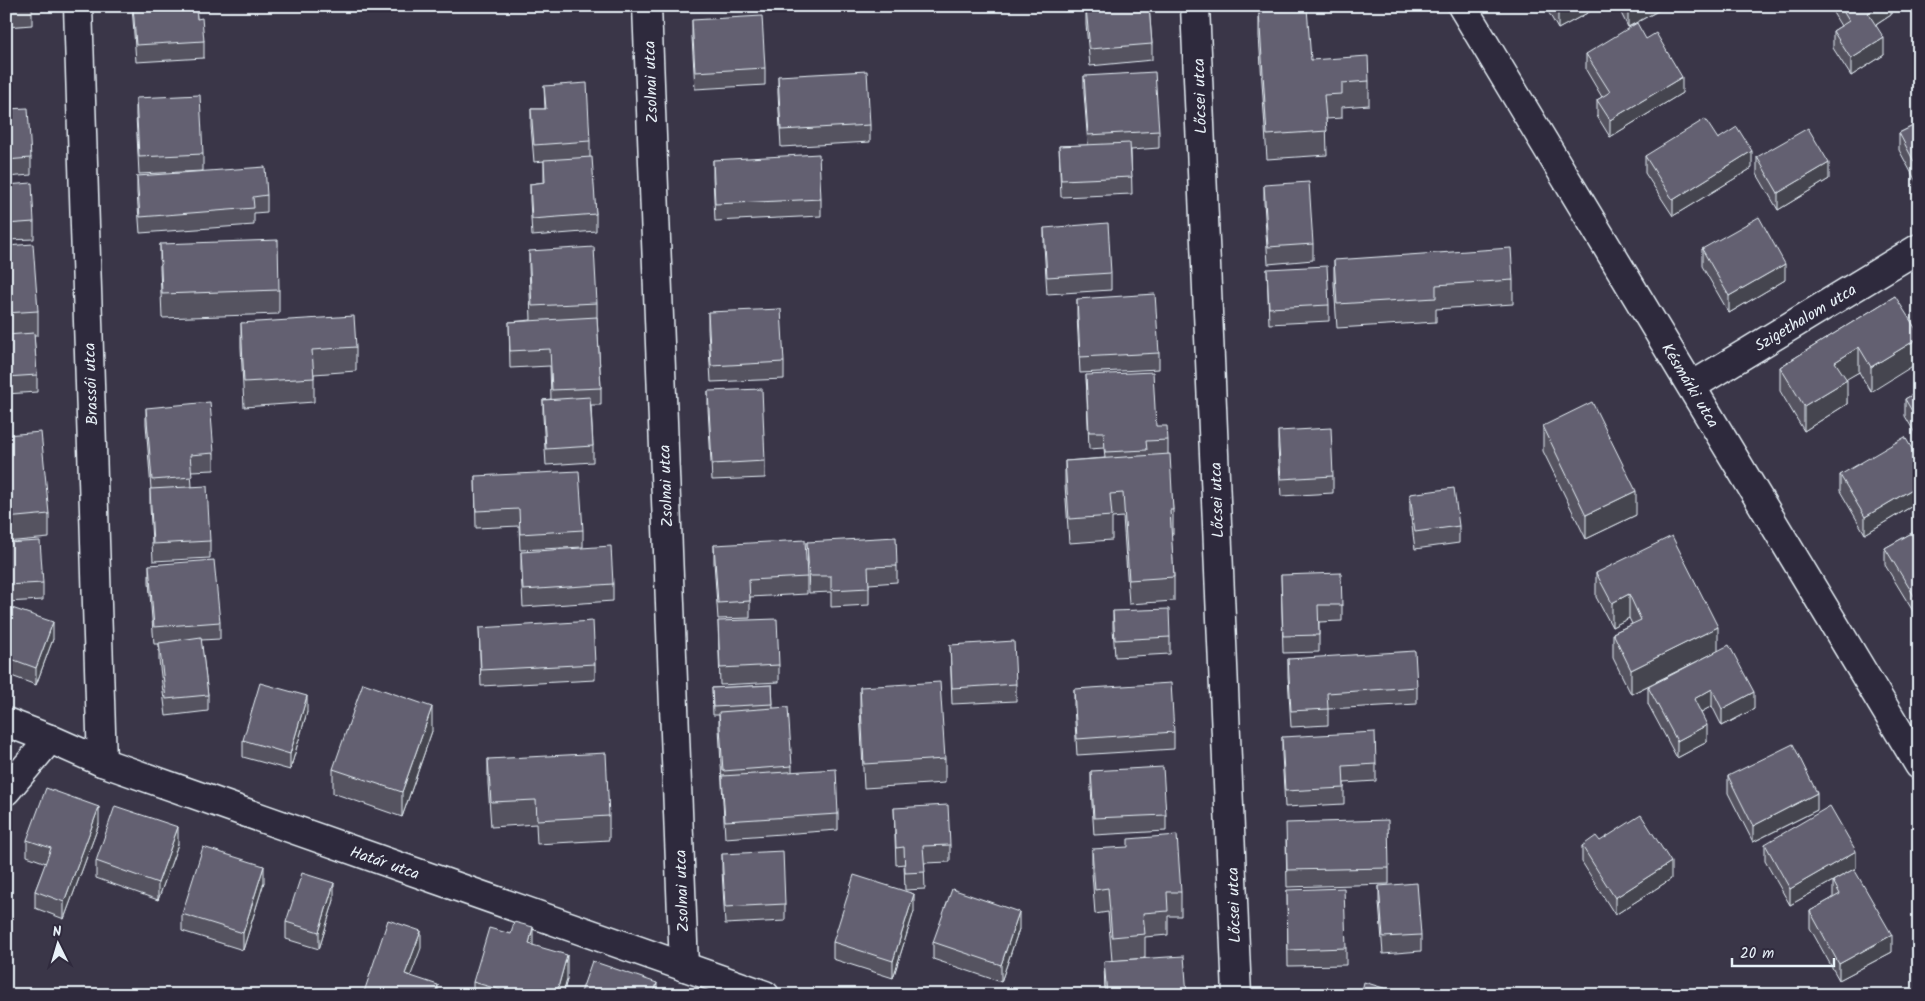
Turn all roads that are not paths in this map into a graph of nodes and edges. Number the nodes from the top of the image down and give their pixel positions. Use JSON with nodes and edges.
{"nodes":[{"id":1,"x":78,"y":6,"type":"edge"},
{"id":2,"x":647,"y":6,"type":"edge"},
{"id":3,"x":1195,"y":6,"type":"edge"},
{"id":4,"x":1462,"y":6,"type":"edge"},
{"id":5,"x":1919,"y":248,"type":"edge"},
{"id":6,"x":1692,"y":386,"type":"junction"},
{"id":7,"x":6,"y":722,"type":"edge"},
{"id":8,"x":50,"y":739,"type":"junction"},
{"id":9,"x":102,"y":762,"type":"junction"},
{"id":10,"x":1919,"y":765,"type":"edge"},
{"id":11,"x":6,"y":791,"type":"edge"},
{"id":12,"x":684,"y":967,"type":"junction"},
{"id":13,"x":765,"y":995,"type":"edge"},
{"id":14,"x":1237,"y":995,"type":"edge"}],
"edges":[{"from":1,"to":9,"type":"street","name":"Brassói utca"},
{"from":2,"to":12,"type":"street","name":"Zsolnai utca"},
{"from":3,"to":14,"type":"street","name":"Lőcsei utca"},
{"from":4,"to":6,"type":"street","name":"Késmárki utca"},
{"from":5,"to":6,"type":"street","name":"Szigethalom utca"},
{"from":6,"to":10,"type":"street","name":"Késmárki utca"},
{"from":7,"to":8,"type":"street","name":"Határ utca"},
{"from":8,"to":9,"type":"street","name":"Határ utca"},
{"from":8,"to":11,"type":"street"},
{"from":9,"to":12,"type":"street","name":"Határ utca"},
{"from":12,"to":13,"type":"street","name":"Határ utca"}]}
